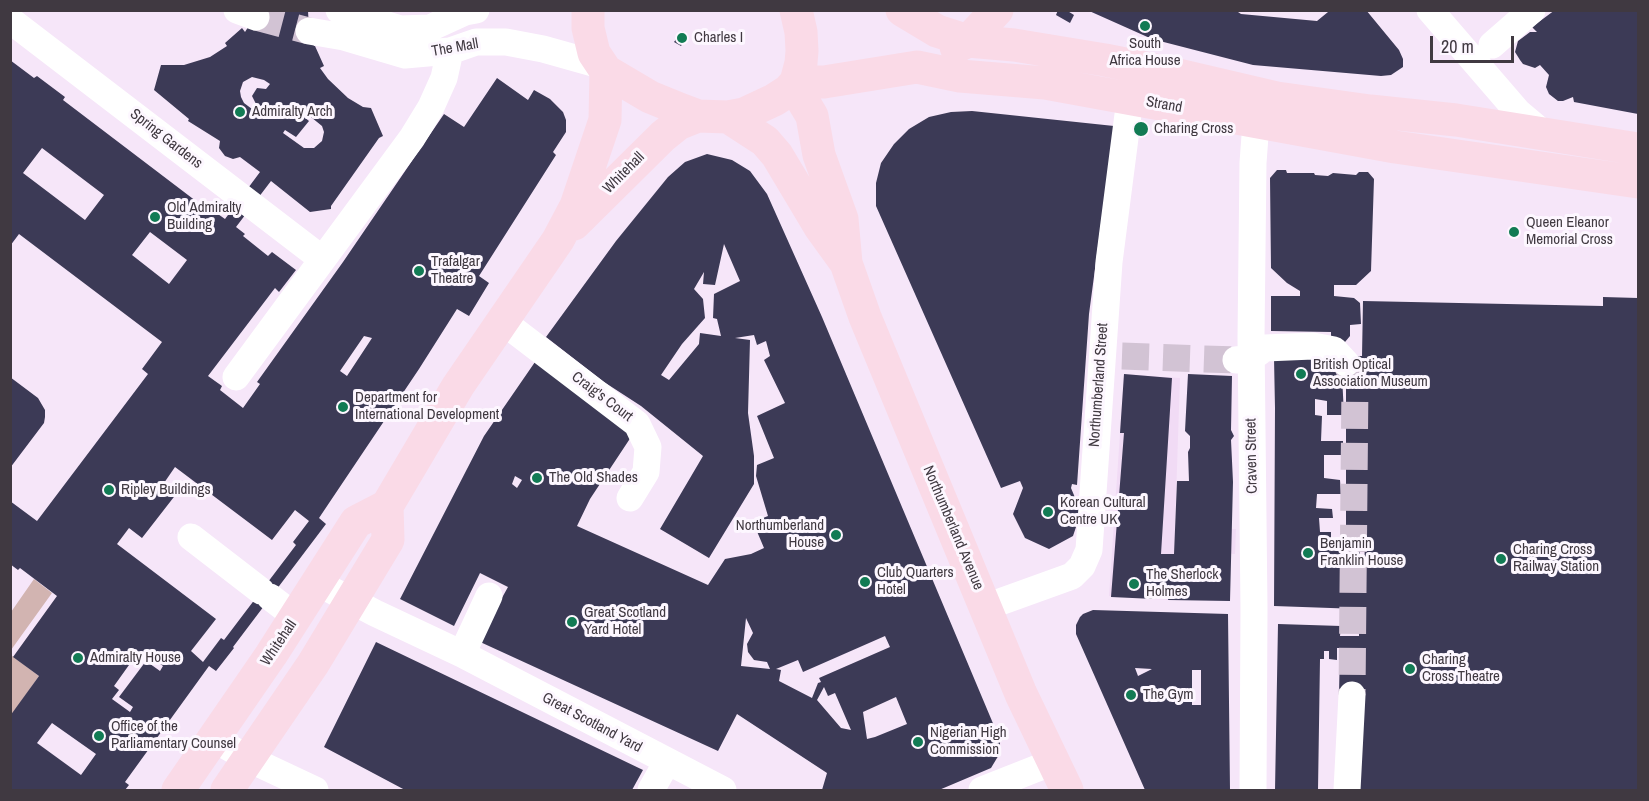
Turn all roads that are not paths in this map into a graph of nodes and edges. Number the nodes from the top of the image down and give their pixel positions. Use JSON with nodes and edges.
{"nodes":[{"id":1,"x":339,"y":10,"type":"edge"},
{"id":2,"x":588,"y":10,"type":"edge"},
{"id":3,"x":796,"y":10,"type":"edge"},
{"id":4,"x":902,"y":10,"type":"edge"},
{"id":5,"x":910,"y":10,"type":"edge"},
{"id":6,"x":928,"y":10,"type":"edge"},
{"id":7,"x":997,"y":10,"type":"edge"},
{"id":8,"x":1430,"y":10,"type":"edge"},
{"id":9,"x":1532,"y":10,"type":"edge"},
{"id":10,"x":469,"y":11,"type":"edge"},
{"id":11,"x":361,"y":15,"type":"edge"},
{"id":12,"x":10,"y":20,"type":"edge"},
{"id":13,"x":309,"y":31,"type":"tunnel mouth"},
{"id":14,"x":968,"y":41,"type":"junction"},
{"id":15,"x":1492,"y":45,"type":"dead end"},
{"id":16,"x":450,"y":51,"type":"junction"},
{"id":17,"x":917,"y":67,"type":"junction"},
{"id":18,"x":603,"y":68,"type":"junction"},
{"id":19,"x":795,"y":84,"type":"junction"},
{"id":20,"x":1130,"y":99,"type":"junction"},
{"id":21,"x":713,"y":116,"type":"junction"},
{"id":22,"x":1256,"y":122,"type":"junction"},
{"id":23,"x":1543,"y":133,"type":"junction"},
{"id":24,"x":1638,"y":149,"type":"edge"},
{"id":25,"x":1638,"y":182,"type":"edge"},
{"id":26,"x":558,"y":240,"type":"junction"},
{"id":27,"x":322,"y":259,"type":"junction"},
{"id":28,"x":846,"y":263,"type":"junction"},
{"id":29,"x":502,"y":321,"type":"junction"},
{"id":30,"x":1243,"y":359,"type":"junction"},
{"id":31,"x":1346,"y":363,"type":"tunnel mouth"},
{"id":32,"x":236,"y":377,"type":"dead end"},
{"id":33,"x":630,"y":498,"type":"dead end"},
{"id":34,"x":387,"y":506,"type":"junction"},
{"id":35,"x":191,"y":537,"type":"dead end"},
{"id":36,"x":318,"y":583,"type":"junction"},
{"id":37,"x":489,"y":596,"type":"dead end"},
{"id":38,"x":352,"y":601,"type":"junction"},
{"id":39,"x":986,"y":607,"type":"junction"},
{"id":40,"x":297,"y":617,"type":"junction"},
{"id":41,"x":462,"y":654,"type":"junction"},
{"id":42,"x":1352,"y":695,"type":"tunnel mouth"},
{"id":43,"x":214,"y":739,"type":"junction"},
{"id":44,"x":249,"y":759,"type":"junction"},
{"id":45,"x":667,"y":762,"type":"junction"},
{"id":46,"x":1053,"y":762,"type":"junction"},
{"id":47,"x":178,"y":790,"type":"edge"},
{"id":48,"x":228,"y":790,"type":"edge"},
{"id":49,"x":315,"y":790,"type":"edge"},
{"id":50,"x":651,"y":790,"type":"edge"},
{"id":51,"x":723,"y":790,"type":"edge"},
{"id":52,"x":982,"y":790,"type":"edge"},
{"id":53,"x":1067,"y":790,"type":"edge"},
{"id":54,"x":1252,"y":790,"type":"edge"},
{"id":55,"x":1347,"y":790,"type":"edge"}],
"edges":[{"from":1,"to":11,"type":"street","name":"The Mall"},
{"from":2,"to":18,"type":"main road"},
{"from":3,"to":19,"type":"main road"},
{"from":4,"to":14,"type":"main road"},
{"from":5,"to":6,"type":"main road"},
{"from":7,"to":14,"type":"main road"},
{"from":8,"to":23,"type":"street"},
{"from":9,"to":15,"type":"street"},
{"from":10,"to":11,"type":"street","name":"The Mall"},
{"from":12,"to":27,"type":"street","name":"Spring Gardens"},
{"from":13,"to":16,"type":"street","name":"The Mall"},
{"from":14,"to":17,"type":"main road"},
{"from":14,"to":23,"type":"main road"},
{"from":16,"to":18,"type":"street","name":"The Mall"},
{"from":16,"to":27,"type":"street"},
{"from":17,"to":19,"type":"main road","name":"Strand"},
{"from":17,"to":20,"type":"main road","name":"Strand"},
{"from":18,"to":21,"type":"main road","name":"Northumberland Avenue"},
{"from":18,"to":26,"type":"main road","name":"Whitehall"},
{"from":19,"to":21,"type":"main road","name":"Whitehall"},
{"from":19,"to":28,"type":"main road","name":"Northumberland Avenue"},
{"from":20,"to":22,"type":"main road","name":"Strand"},
{"from":20,"to":39,"type":"street","name":"Northumberland Street"},
{"from":21,"to":26,"type":"main road","name":"Whitehall"},
{"from":21,"to":28,"type":"main road","name":"Northumberland Avenue"},
{"from":22,"to":25,"type":"main road","name":"Strand"},
{"from":22,"to":30,"type":"street","name":"Craven Street"},
{"from":23,"to":24,"type":"main road"},
{"from":26,"to":29,"type":"main road","name":"Whitehall"},
{"from":27,"to":32,"type":"street"},
{"from":28,"to":39,"type":"main road","name":"Northumberland Avenue"},
{"from":29,"to":33,"type":"street","name":"Craig's Court"},
{"from":29,"to":34,"type":"main road","name":"Whitehall"},
{"from":30,"to":31,"type":"street"},
{"from":30,"to":54,"type":"street","name":"Craven Street"},
{"from":34,"to":36,"type":"main road","name":"Whitehall"},
{"from":34,"to":38,"type":"main road"},
{"from":35,"to":40,"type":"street"},
{"from":36,"to":38,"type":"street","name":"Great Scotland Yard"},
{"from":36,"to":40,"type":"main road","name":"Whitehall"},
{"from":37,"to":41,"type":"street"},
{"from":38,"to":41,"type":"street","name":"Great Scotland Yard"},
{"from":38,"to":44,"type":"main road"},
{"from":39,"to":46,"type":"main road","name":"Northumberland Avenue"},
{"from":40,"to":43,"type":"main road","name":"Whitehall"},
{"from":41,"to":45,"type":"street","name":"Great Scotland Yard"},
{"from":42,"to":55,"type":"street"},
{"from":43,"to":44,"type":"street"},
{"from":43,"to":47,"type":"main road","name":"Whitehall"},
{"from":44,"to":48,"type":"main road"},
{"from":44,"to":49,"type":"street"},
{"from":45,"to":50,"type":"street"},
{"from":45,"to":51,"type":"street","name":"Great Scotland Yard"},
{"from":46,"to":52,"type":"street"},
{"from":46,"to":53,"type":"main road","name":"Northumberland Avenue"}]}
